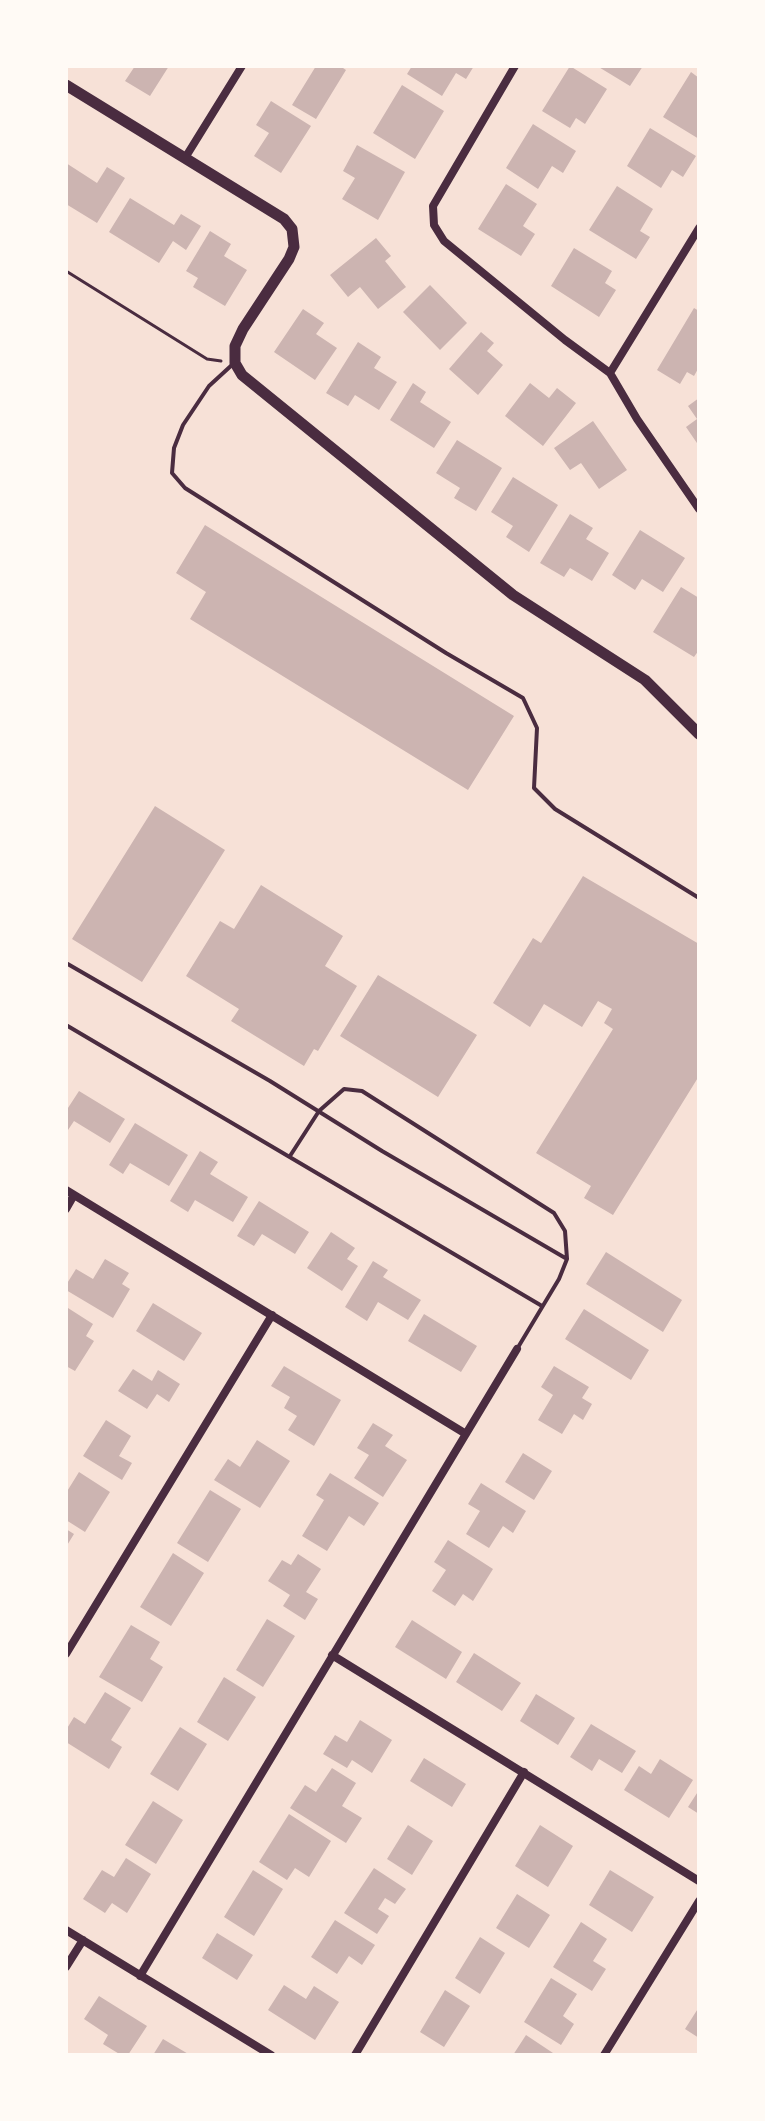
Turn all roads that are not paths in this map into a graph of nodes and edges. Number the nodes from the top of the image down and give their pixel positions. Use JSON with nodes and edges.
{"nodes":[{"id":1,"x":242,"y":66,"type":"edge"},
{"id":2,"x":515,"y":66,"type":"edge"},
{"id":3,"x":66,"y":85,"type":"edge"},
{"id":4,"x":185,"y":158,"type":"junction"},
{"id":5,"x":699,"y":228,"type":"edge"},
{"id":6,"x":235,"y":363,"type":"junction"},
{"id":7,"x":610,"y":373,"type":"junction"},
{"id":8,"x":699,"y":509,"type":"edge"},
{"id":9,"x":698,"y":729,"type":"edge"},
{"id":10,"x":699,"y":898,"type":"edge"},
{"id":11,"x":66,"y":963,"type":"edge"},
{"id":12,"x":66,"y":1025,"type":"edge"},
{"id":13,"x":319,"y":1111,"type":"junction"},
{"id":14,"x":290,"y":1156,"type":"junction"},
{"id":15,"x":70,"y":1193,"type":"edge"},
{"id":16,"x":66,"y":1209,"type":"edge"},
{"id":17,"x":567,"y":1259,"type":"junction"},
{"id":18,"x":542,"y":1306,"type":"junction"},
{"id":19,"x":272,"y":1315,"type":"junction"},
{"id":20,"x":517,"y":1349,"type":"joint"},
{"id":21,"x":466,"y":1434,"type":"junction"},
{"id":22,"x":66,"y":1654,"type":"edge"},
{"id":23,"x":332,"y":1655,"type":"junction"},
{"id":24,"x":524,"y":1772,"type":"junction"},
{"id":25,"x":699,"y":1881,"type":"edge"},
{"id":26,"x":699,"y":1901,"type":"edge"},
{"id":27,"x":66,"y":1930,"type":"edge"},
{"id":28,"x":83,"y":1940,"type":"junction"},
{"id":29,"x":66,"y":1967,"type":"edge"},
{"id":30,"x":140,"y":1976,"type":"junction"},
{"id":31,"x":271,"y":2055,"type":"edge"},
{"id":32,"x":355,"y":2055,"type":"edge"},
{"id":33,"x":604,"y":2055,"type":"edge"}],
"edges":[{"from":1,"to":4,"type":"street"},
{"from":2,"to":7,"type":"street"},
{"from":3,"to":4,"type":"street"},
{"from":4,"to":6,"type":"street"},
{"from":5,"to":7,"type":"street"},
{"from":6,"to":9,"type":"street"},
{"from":6,"to":10,"type":"lane"},
{"from":7,"to":8,"type":"street"},
{"from":11,"to":13,"type":"lane"},
{"from":12,"to":14,"type":"lane"},
{"from":13,"to":14,"type":"lane"},
{"from":13,"to":17,"type":"lane"},
{"from":13,"to":17,"type":"lane"},
{"from":14,"to":18,"type":"lane"},
{"from":15,"to":16,"type":"street"},
{"from":15,"to":19,"type":"street"},
{"from":17,"to":18,"type":"lane"},
{"from":18,"to":20,"type":"lane"},
{"from":19,"to":21,"type":"street"},
{"from":19,"to":22,"type":"street"},
{"from":20,"to":21,"type":"street"},
{"from":21,"to":23,"type":"street"},
{"from":23,"to":24,"type":"street"},
{"from":23,"to":30,"type":"street"},
{"from":24,"to":25,"type":"street"},
{"from":24,"to":32,"type":"street"},
{"from":26,"to":33,"type":"street"},
{"from":27,"to":28,"type":"street"},
{"from":28,"to":29,"type":"street"},
{"from":28,"to":30,"type":"street"},
{"from":30,"to":31,"type":"street"}]}
